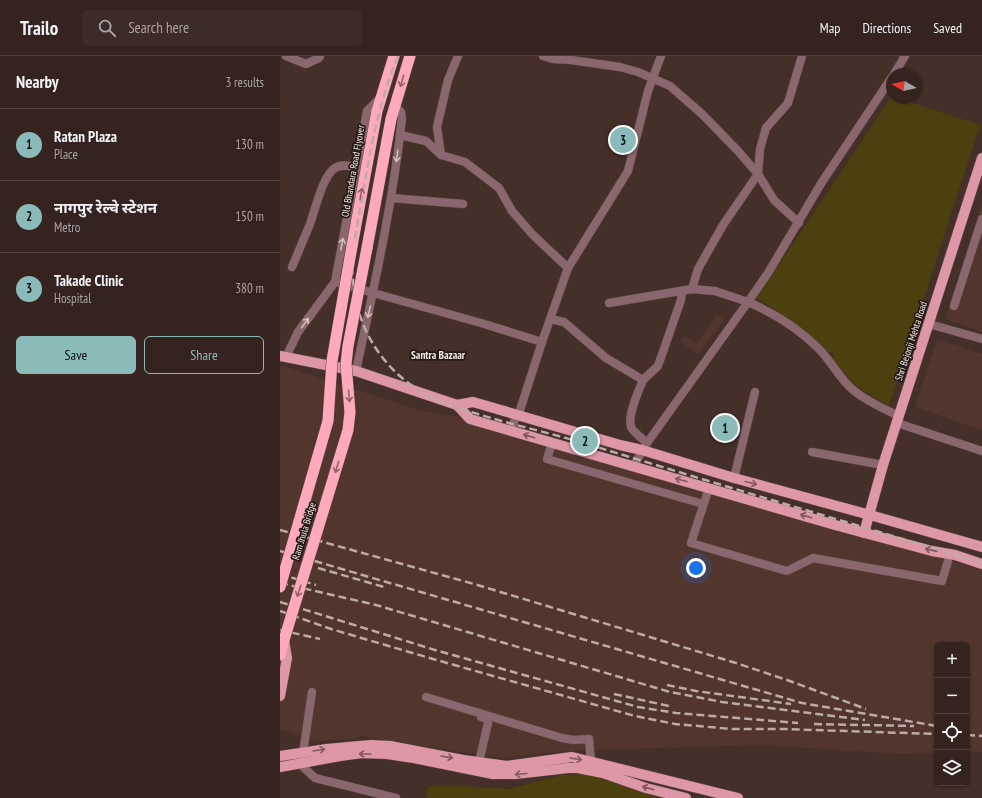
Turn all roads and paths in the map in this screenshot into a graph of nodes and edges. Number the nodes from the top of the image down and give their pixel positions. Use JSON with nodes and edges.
{"nodes":[{"id":1,"x":286,"y":56,"type":"edge"},
{"id":2,"x":320,"y":56,"type":"edge"},
{"id":3,"x":394,"y":56,"type":"edge"},
{"id":4,"x":410,"y":56,"type":"edge"},
{"id":5,"x":458,"y":56,"type":"edge"},
{"id":6,"x":543,"y":56,"type":"edge"},
{"id":7,"x":661,"y":56,"type":"edge"},
{"id":8,"x":802,"y":56,"type":"edge"},
{"id":9,"x":905,"y":56,"type":"edge"},
{"id":10,"x":898,"y":68,"type":"edge"},
{"id":11,"x":654,"y":78,"type":"junction"},
{"id":12,"x":886,"y":86,"type":"edge"},
{"id":13,"x":379,"y":99,"type":"junction"},
{"id":14,"x":395,"y":106,"type":"junction"},
{"id":15,"x":400,"y":134,"type":"junction"},
{"id":16,"x":441,"y":155,"type":"junction"},
{"id":17,"x":982,"y":158,"type":"edge"},
{"id":18,"x":356,"y":167,"type":"junction"},
{"id":19,"x":758,"y":174,"type":"junction"},
{"id":20,"x":391,"y":198,"type":"junction"},
{"id":21,"x":463,"y":204,"type":"dead end"},
{"id":22,"x":982,"y":219,"type":"edge"},
{"id":23,"x":799,"y":223,"type":"junction"},
{"id":24,"x":292,"y":267,"type":"dead end"},
{"id":25,"x":568,"y":268,"type":"junction"},
{"id":26,"x":335,"y":282,"type":"junction"},
{"id":27,"x":692,"y":289,"type":"junction"},
{"id":28,"x":682,"y":290,"type":"junction"},
{"id":29,"x":373,"y":293,"type":"junction"},
{"id":30,"x":748,"y":302,"type":"junction"},
{"id":31,"x":610,"y":303,"type":"dead end"},
{"id":32,"x":954,"y":306,"type":"dead end"},
{"id":33,"x":550,"y":319,"type":"junction"},
{"id":34,"x":929,"y":324,"type":"junction"},
{"id":35,"x":982,"y":339,"type":"edge"},
{"id":36,"x":542,"y":342,"type":"junction"},
{"id":37,"x":283,"y":356,"type":"edge"},
{"id":38,"x":356,"y":371,"type":"junction"},
{"id":39,"x":643,"y":380,"type":"junction"},
{"id":40,"x":755,"y":392,"type":"dead end"},
{"id":41,"x":457,"y":405,"type":"junction"},
{"id":42,"x":517,"y":414,"type":"junction"},
{"id":43,"x":898,"y":419,"type":"junction"},
{"id":44,"x":328,"y":420,"type":"joint"},
{"id":45,"x":510,"y":430,"type":"junction"},
{"id":46,"x":552,"y":443,"type":"junction"},
{"id":47,"x":644,"y":446,"type":"junction"},
{"id":48,"x":982,"y":451,"type":"edge"},
{"id":49,"x":812,"y":452,"type":"dead end"},
{"id":50,"x":883,"y":465,"type":"junction"},
{"id":51,"x":633,"y":467,"type":"junction"},
{"id":52,"x":734,"y":478,"type":"junction"},
{"id":53,"x":709,"y":488,"type":"junction"},
{"id":54,"x":703,"y":504,"type":"junction"},
{"id":55,"x":870,"y":515,"type":"junction"},
{"id":56,"x":864,"y":533,"type":"junction"},
{"id":57,"x":978,"y":546,"type":"edge"},
{"id":58,"x":968,"y":560,"type":"junction"},
{"id":59,"x":948,"y":561,"type":"dead end"},
{"id":60,"x":982,"y":564,"type":"edge"},
{"id":61,"x":280,"y":587,"type":"edge"},
{"id":62,"x":284,"y":640,"type":"junction"},
{"id":63,"x":280,"y":655,"type":"edge"},
{"id":64,"x":312,"y":692,"type":"dead end"},
{"id":65,"x":280,"y":696,"type":"edge"},
{"id":66,"x":426,"y":698,"type":"dead end"},
{"id":67,"x":472,"y":712,"type":"junction"},
{"id":68,"x":303,"y":753,"type":"junction"},
{"id":69,"x":280,"y":756,"type":"edge"},
{"id":70,"x":479,"y":762,"type":"junction"},
{"id":71,"x":591,"y":762,"type":"junction"},
{"id":72,"x":300,"y":764,"type":"junction"},
{"id":73,"x":280,"y":767,"type":"edge"},
{"id":74,"x":396,"y":798,"type":"edge"},
{"id":75,"x":686,"y":798,"type":"edge"},
{"id":76,"x":738,"y":798,"type":"edge"}],
"edges":[{"from":1,"to":2,"type":"street"},
{"from":3,"to":13,"type":"highway","name":"Old Bhandara Road Flyover"},
{"from":4,"to":14,"type":"highway","one_way":true},
{"from":5,"to":16,"type":"street"},
{"from":6,"to":11,"type":"street"},
{"from":7,"to":11,"type":"street"},
{"from":8,"to":19,"type":"street"},
{"from":9,"to":10,"type":"street"},
{"from":11,"to":19,"type":"street"},
{"from":11,"to":25,"type":"street"},
{"from":12,"to":23,"type":"street"},
{"from":13,"to":18,"type":"street"},
{"from":44,"to":13,"type":"highway","name":"Old Bhandara Road Flyover","one_way":true,"bridge":true},
{"from":14,"to":15,"type":"street"},
{"from":14,"to":62,"type":"highway","name":"Ram Jhula Bridge","one_way":true,"bridge":true},
{"from":15,"to":16,"type":"street"},
{"from":15,"to":20,"type":"street","one_way":true},
{"from":16,"to":25,"type":"street"},
{"from":17,"to":34,"type":"main road","name":"Shri Bejonji Mehta Road"},
{"from":18,"to":24,"type":"street"},
{"from":26,"to":18,"type":"street","one_way":true},
{"from":19,"to":23,"type":"street"},
{"from":19,"to":27,"type":"street"},
{"from":20,"to":21,"type":"street"},
{"from":20,"to":29,"type":"street"},
{"from":22,"to":32,"type":"street"},
{"from":23,"to":30,"type":"street"},
{"from":25,"to":33,"type":"street"},
{"from":26,"to":29,"type":"street"},
{"from":37,"to":26,"type":"street","one_way":true},
{"from":27,"to":28,"type":"street"},
{"from":27,"to":30,"type":"street"},
{"from":28,"to":31,"type":"street"},
{"from":28,"to":39,"type":"street"},
{"from":29,"to":36,"type":"street"},
{"from":29,"to":38,"type":"street","one_way":true},
{"from":30,"to":43,"type":"street"},
{"from":30,"to":47,"type":"street"},
{"from":33,"to":36,"type":"street"},
{"from":33,"to":39,"type":"street"},
{"from":34,"to":35,"type":"street"},
{"from":34,"to":43,"type":"main road","name":"Shri Bejonji Mehta Road"},
{"from":36,"to":42,"type":"street"},
{"from":37,"to":38,"type":"main road"},
{"from":38,"to":41,"type":"main road"},
{"from":39,"to":47,"type":"street"},
{"from":40,"to":52,"type":"street"},
{"from":41,"to":42,"type":"main road"},
{"from":41,"to":45,"type":"main road"},
{"from":42,"to":45,"type":"street"},
{"from":42,"to":47,"type":"main road"},
{"from":43,"to":48,"type":"street"},
{"from":43,"to":50,"type":"main road","name":"Shri Bejonji Mehta Road"},
{"from":44,"to":61,"type":"highway","name":"Ram Jhula Bridge","bridge":true},
{"from":46,"to":45,"type":"main road","one_way":true},
{"from":46,"to":51,"type":"main road"},
{"from":46,"to":54,"type":"street"},
{"from":47,"to":51,"type":"street"},
{"from":47,"to":52,"type":"main road"},
{"from":49,"to":50,"type":"street"},
{"from":50,"to":55,"type":"main road","name":"Shri Bejonji Mehta Road"},
{"from":53,"to":51,"type":"main road","one_way":true},
{"from":52,"to":55,"type":"main road","one_way":true},
{"from":53,"to":54,"type":"street"},
{"from":56,"to":53,"type":"main road","one_way":true},
{"from":54,"to":59,"type":"street"},
{"from":55,"to":56,"type":"main road","name":"Shri Bejonji Mehta Road"},
{"from":55,"to":57,"type":"main road"},
{"from":58,"to":56,"type":"main road","one_way":true},
{"from":57,"to":58,"type":"main road"},
{"from":58,"to":60,"type":"main road"},
{"from":62,"to":63,"type":"highway","name":"Ram Jhula Bridge"},
{"from":62,"to":65,"type":"main road"},
{"from":64,"to":68,"type":"street"},
{"from":66,"to":67,"type":"street"},
{"from":67,"to":70,"type":"street"},
{"from":67,"to":71,"type":"street"},
{"from":68,"to":69,"type":"main road"},
{"from":68,"to":70,"type":"main road","one_way":true},
{"from":70,"to":71,"type":"main road","one_way":true},
{"from":71,"to":76,"type":"main road"},
{"from":72,"to":73,"type":"main road"},
{"from":72,"to":74,"type":"street"},
{"from":75,"to":72,"type":"main road","one_way":true}]}
